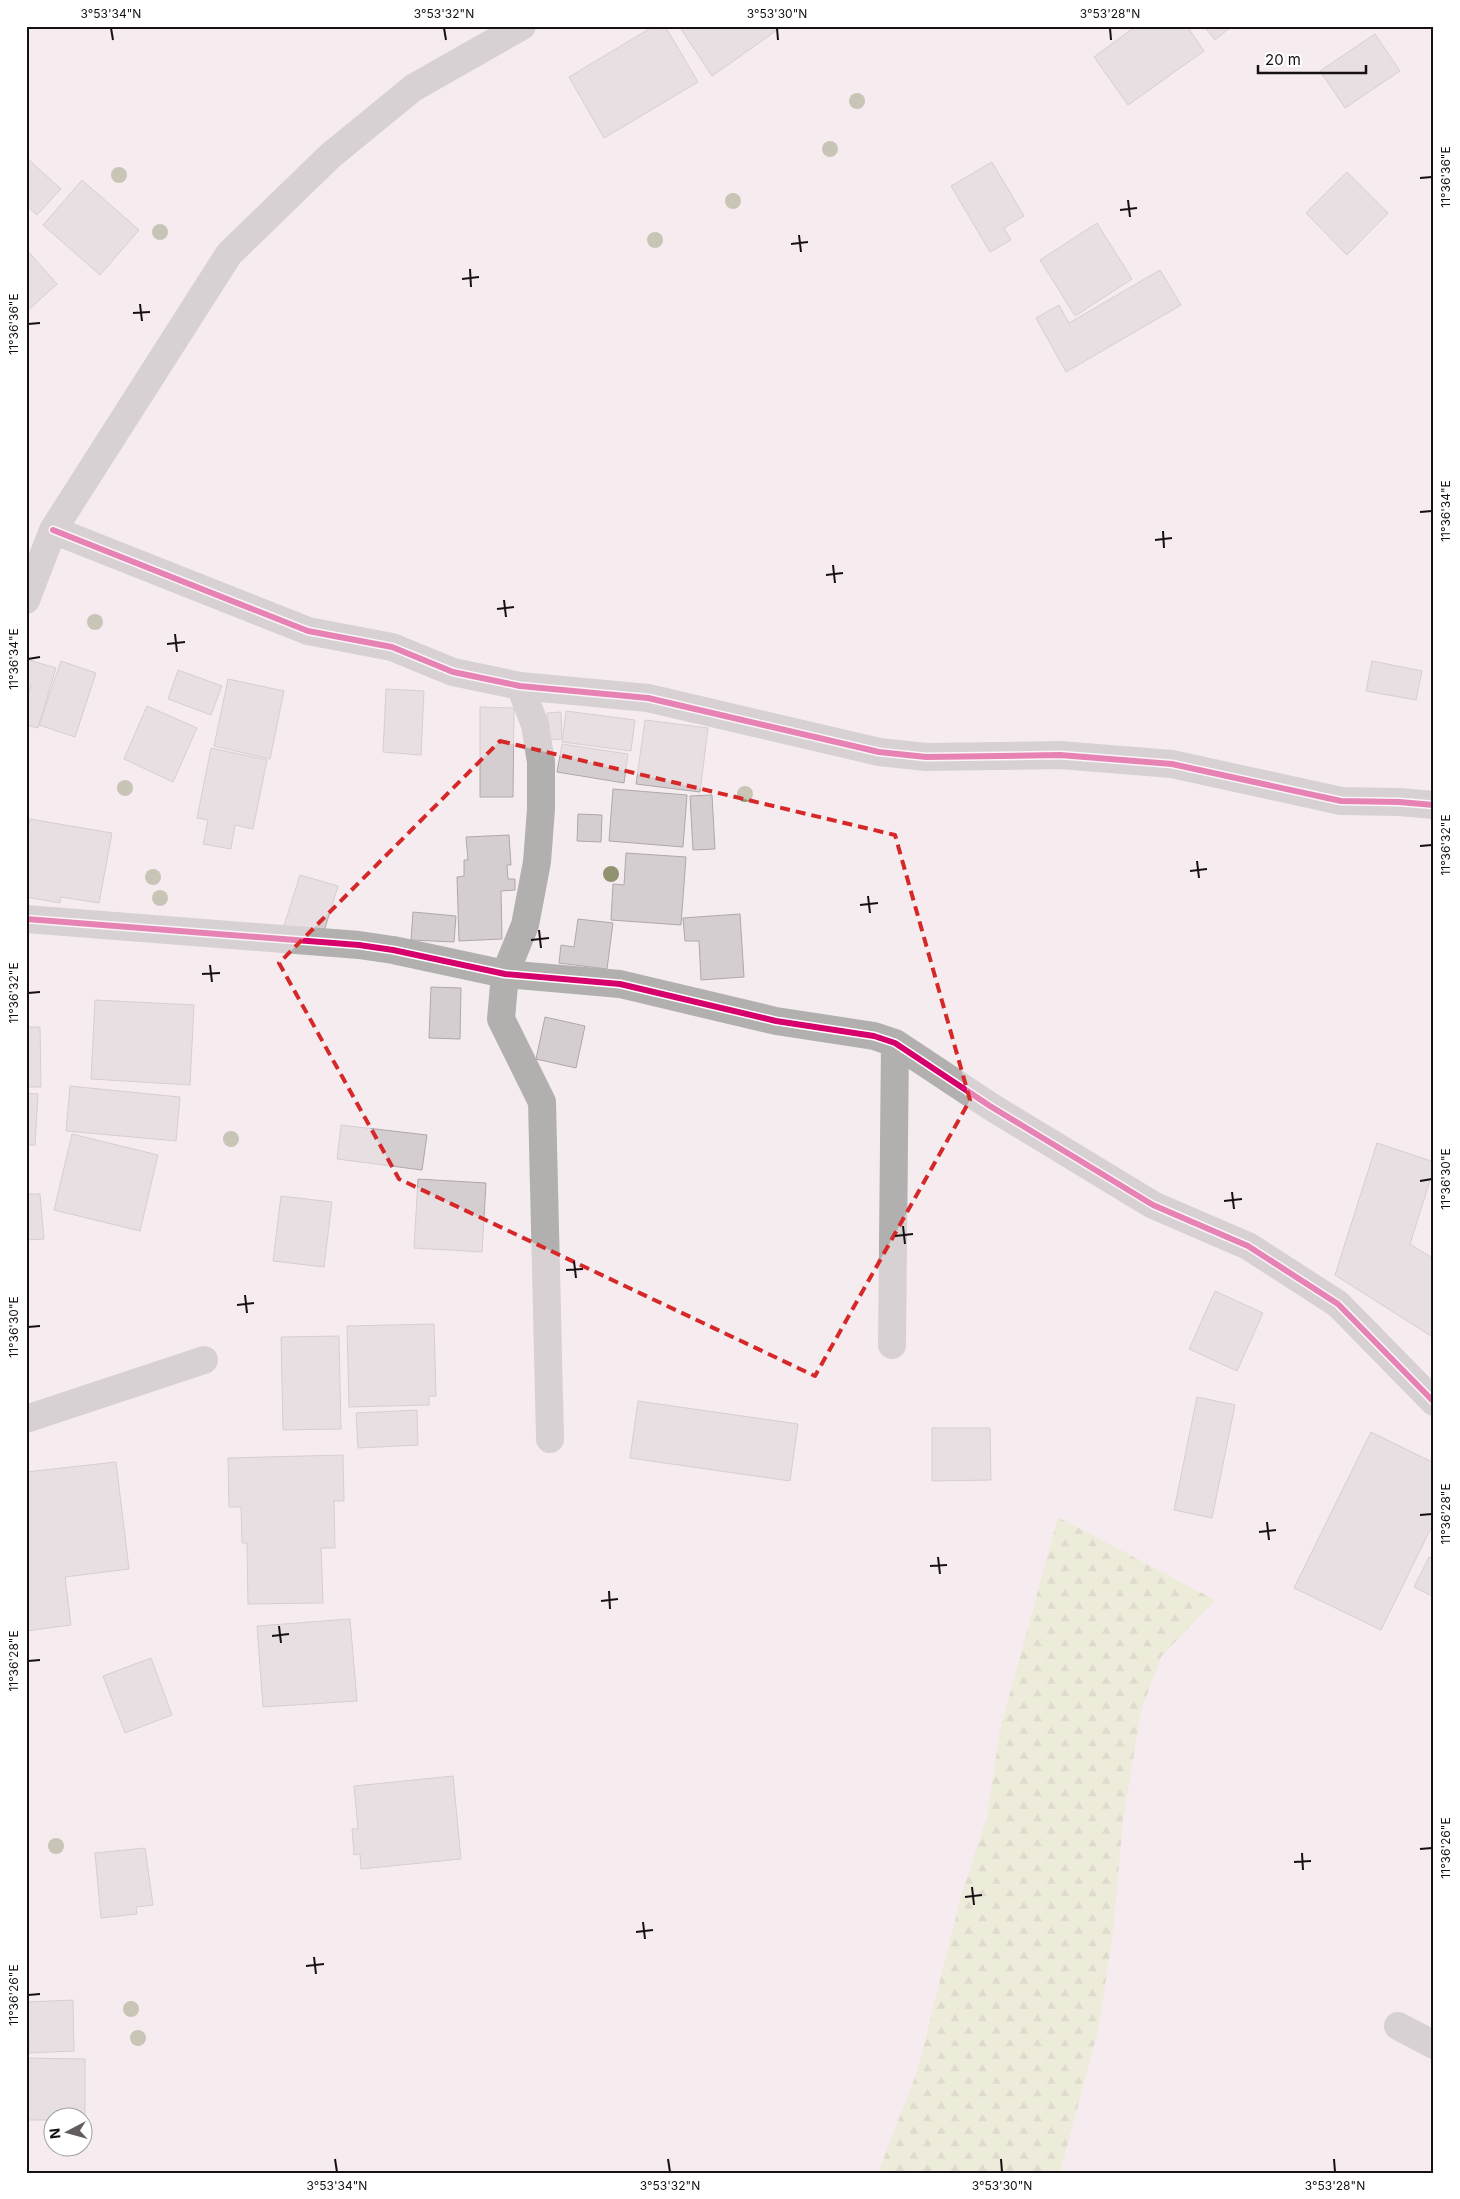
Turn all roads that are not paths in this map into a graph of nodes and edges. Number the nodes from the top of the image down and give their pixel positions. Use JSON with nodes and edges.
{"nodes":[{"id":1,"x":522,"y":26,"type":"edge"},
{"id":2,"x":53,"y":530,"type":"junction"},
{"id":3,"x":26,"y":600,"type":"edge"},
{"id":4,"x":520,"y":686,"type":"junction"},
{"id":5,"x":1434,"y":805,"type":"edge"},
{"id":6,"x":26,"y":919,"type":"edge"},
{"id":7,"x":505,"y":974,"type":"junction"},
{"id":8,"x":896,"y":1043,"type":"junction"},
{"id":9,"x":892,"y":1345,"type":"dead end"},
{"id":10,"x":204,"y":1360,"type":"dead end"},
{"id":11,"x":1434,"y":1402,"type":"edge"},
{"id":12,"x":26,"y":1419,"type":"edge"},
{"id":13,"x":550,"y":1439,"type":"dead end"},
{"id":14,"x":1398,"y":2026,"type":"dead end"},
{"id":15,"x":1434,"y":2045,"type":"edge"}],
"edges":[{"from":1,"to":2,"type":"street"},
{"from":2,"to":3,"type":"street"},
{"from":2,"to":4,"type":"street"},
{"from":4,"to":5,"type":"street"},
{"from":4,"to":7,"type":"street"},
{"from":6,"to":7,"type":"street"},
{"from":7,"to":8,"type":"street"},
{"from":7,"to":13,"type":"street"},
{"from":8,"to":9,"type":"street"},
{"from":8,"to":11,"type":"street"},
{"from":10,"to":12,"type":"street"},
{"from":14,"to":15,"type":"street"}]}
